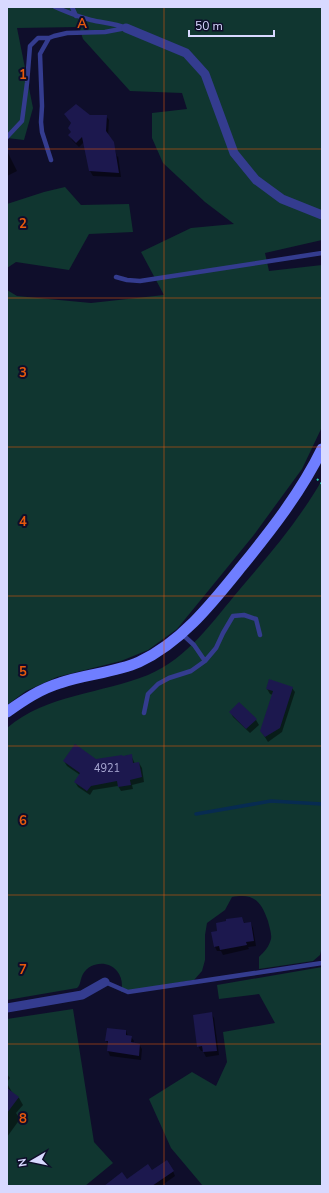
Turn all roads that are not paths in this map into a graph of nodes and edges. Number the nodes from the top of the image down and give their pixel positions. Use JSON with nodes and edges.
{"nodes":[{"id":1,"x":55,"y":7,"type":"edge"},
{"id":2,"x":72,"y":7,"type":"edge"},
{"id":3,"x":76,"y":16,"type":"junction"},
{"id":4,"x":126,"y":28,"type":"junction"},
{"id":5,"x":49,"y":38,"type":"junction"},
{"id":6,"x":7,"y":137,"type":"edge"},
{"id":7,"x":51,"y":160,"type":"dead end"},
{"id":8,"x":322,"y":214,"type":"edge"},
{"id":9,"x":322,"y":253,"type":"edge"},
{"id":10,"x":116,"y":277,"type":"dead end"},
{"id":11,"x":322,"y":449,"type":"edge"},
{"id":12,"x":182,"y":634,"type":"junction"},
{"id":13,"x":260,"y":635,"type":"dead end"},
{"id":14,"x":204,"y":661,"type":"junction"},
{"id":15,"x":7,"y":712,"type":"edge"},
{"id":16,"x":144,"y":713,"type":"dead end"},
{"id":17,"x":322,"y":963,"type":"edge"},
{"id":18,"x":105,"y":982,"type":"joint"},
{"id":19,"x":7,"y":1008,"type":"edge"}],
"edges":[{"from":1,"to":3,"type":"lane"},
{"from":2,"to":3,"type":"lane"},
{"from":3,"to":4,"type":"lane"},
{"from":4,"to":5,"type":"lane"},
{"from":4,"to":8,"type":"street"},
{"from":5,"to":6,"type":"lane"},
{"from":5,"to":7,"type":"lane"},
{"from":9,"to":10,"type":"lane"},
{"from":11,"to":12,"type":"main road"},
{"from":12,"to":14,"type":"lane"},
{"from":12,"to":15,"type":"main road"},
{"from":13,"to":14,"type":"lane"},
{"from":14,"to":16,"type":"lane"},
{"from":17,"to":18,"type":"lane"},
{"from":18,"to":19,"type":"street"}]}
